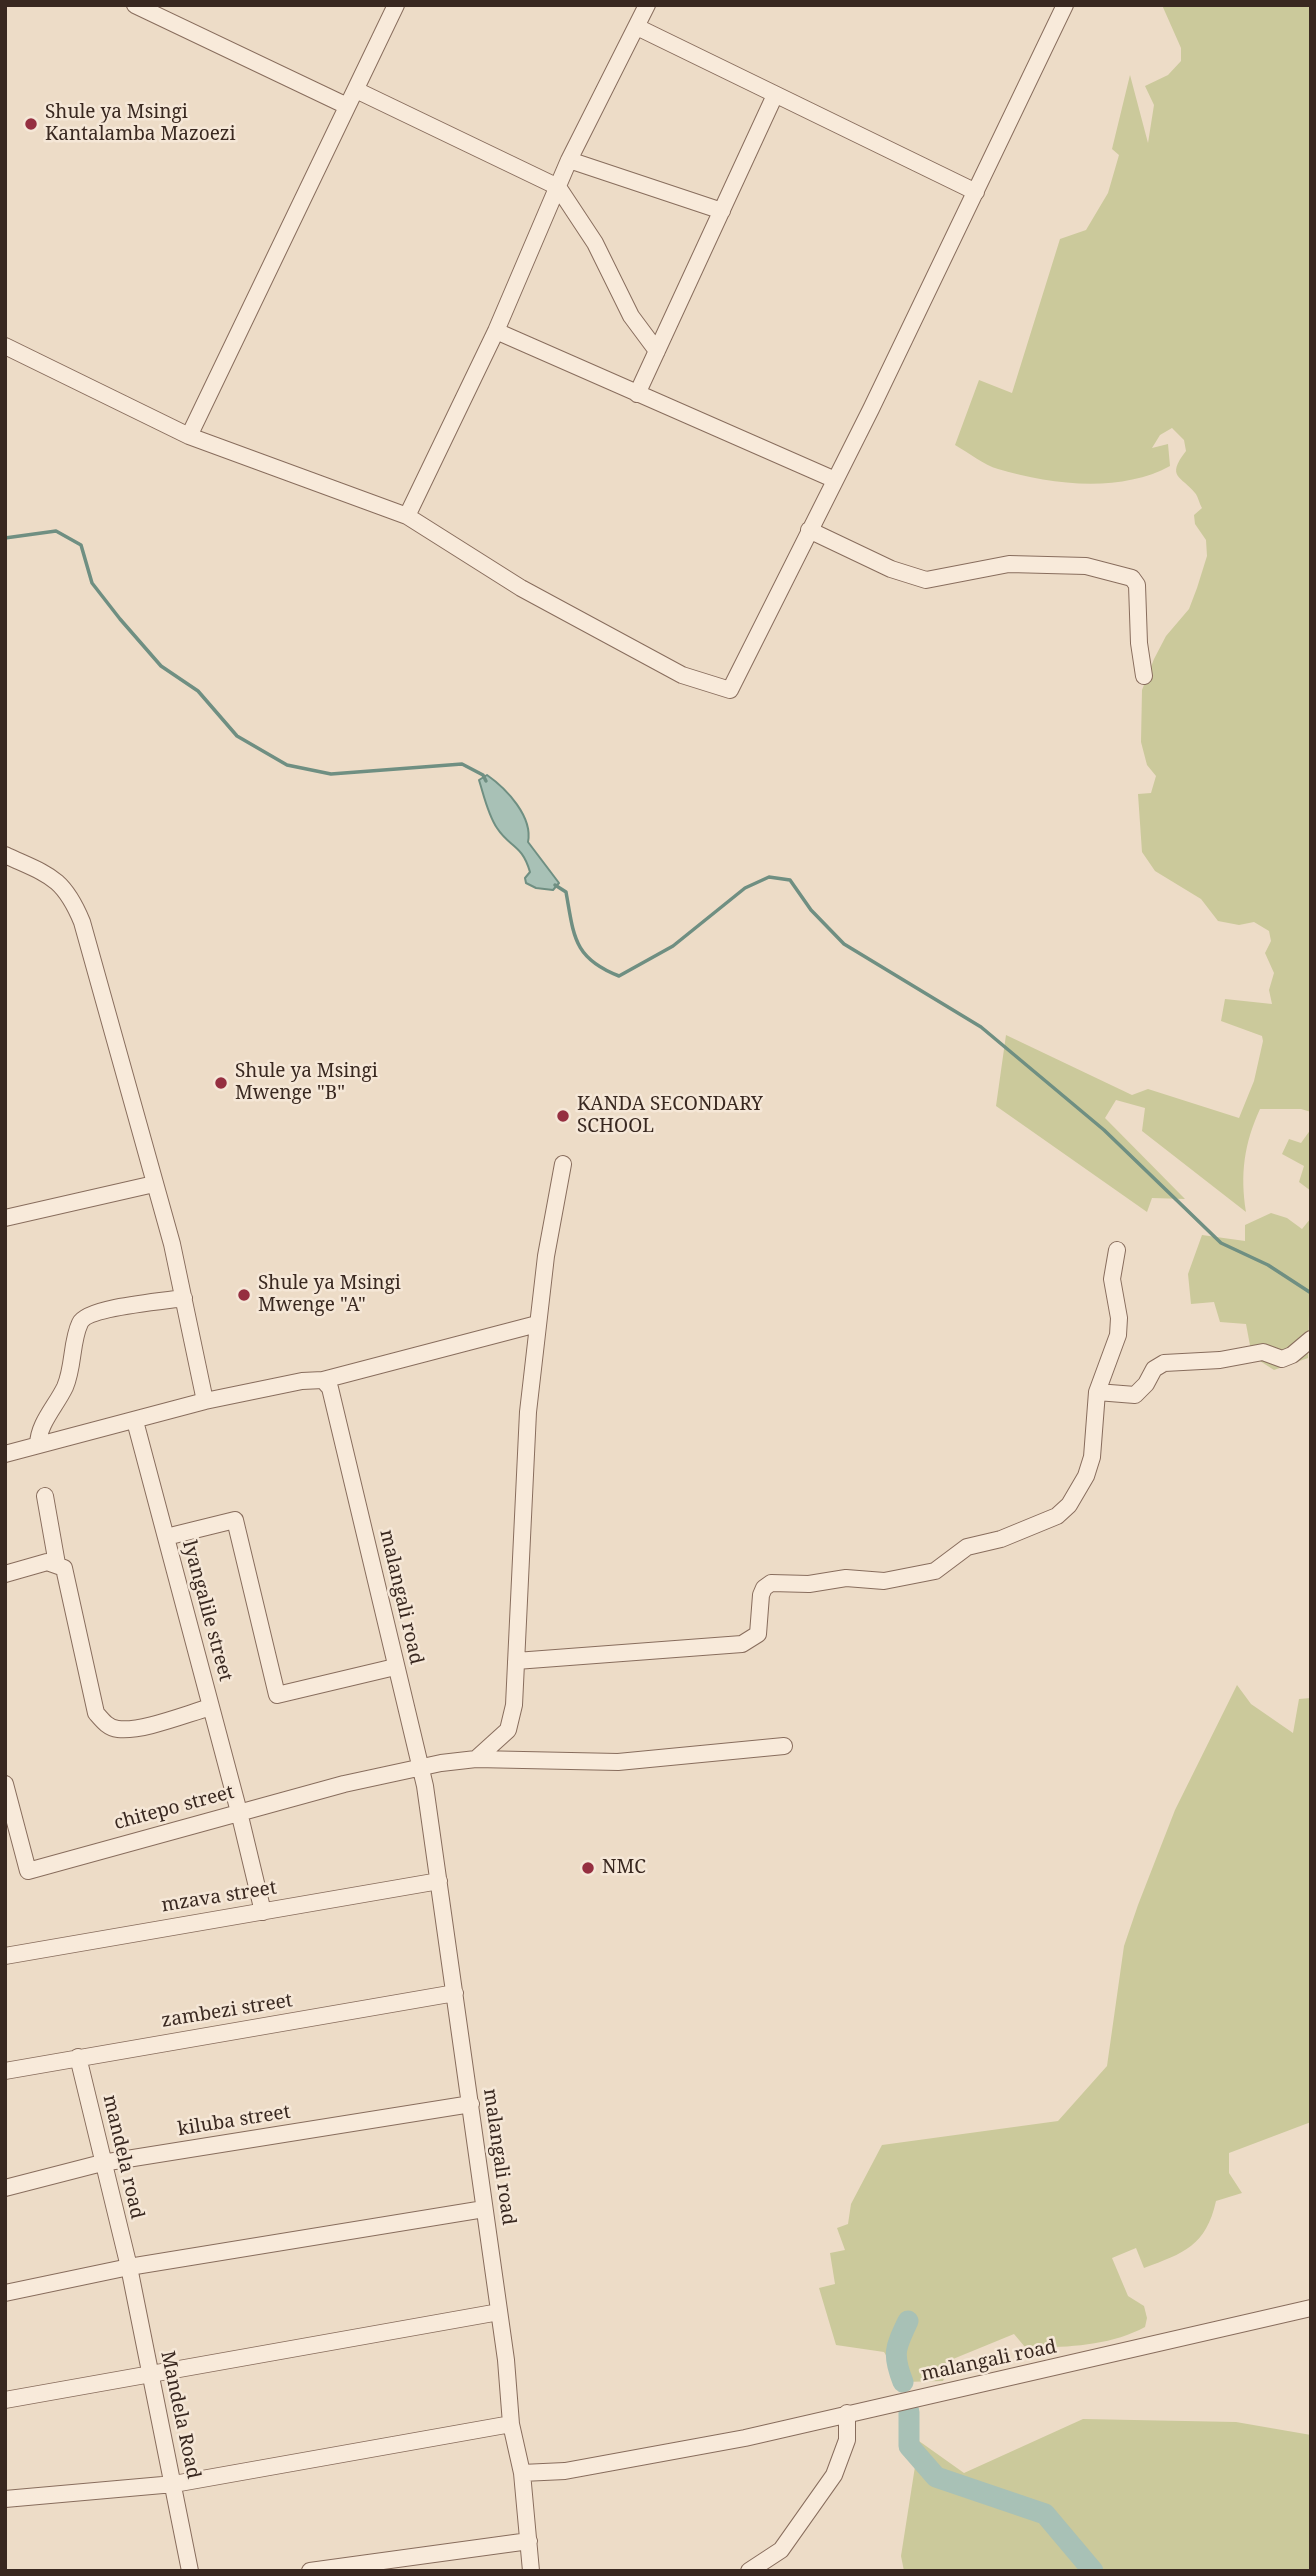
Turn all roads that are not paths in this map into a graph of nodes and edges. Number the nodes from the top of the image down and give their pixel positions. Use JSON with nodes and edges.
{"nodes":[{"id":1,"x":396,"y":5,"type":"edge"},
{"id":2,"x":647,"y":5,"type":"edge"},
{"id":3,"x":1065,"y":5,"type":"edge"},
{"id":4,"x":141,"y":7,"type":"edge"},
{"id":5,"x":636,"y":27,"type":"junction"},
{"id":6,"x":356,"y":90,"type":"junction"},
{"id":7,"x":775,"y":95,"type":"junction"},
{"id":8,"x":347,"y":106,"type":"junction"},
{"id":9,"x":569,"y":160,"type":"junction"},
{"id":10,"x":558,"y":187,"type":"junction"},
{"id":11,"x":976,"y":192,"type":"junction"},
{"id":12,"x":722,"y":211,"type":"junction"},
{"id":13,"x":496,"y":331,"type":"junction"},
{"id":14,"x":5,"y":346,"type":"edge"},
{"id":15,"x":657,"y":351,"type":"junction"},
{"id":16,"x":637,"y":394,"type":"junction"},
{"id":17,"x":189,"y":436,"type":"junction"},
{"id":18,"x":833,"y":479,"type":"junction"},
{"id":19,"x":407,"y":516,"type":"junction"},
{"id":20,"x":809,"y":530,"type":"junction"},
{"id":21,"x":1144,"y":676,"type":"dead end"},
{"id":22,"x":5,"y":855,"type":"edge"},
{"id":23,"x":563,"y":1164,"type":"dead end"},
{"id":24,"x":154,"y":1184,"type":"junction"},
{"id":25,"x":5,"y":1218,"type":"edge"},
{"id":26,"x":1117,"y":1250,"type":"dead end"},
{"id":27,"x":184,"y":1298,"type":"junction"},
{"id":28,"x":537,"y":1324,"type":"junction"},
{"id":29,"x":1311,"y":1339,"type":"edge"},
{"id":30,"x":323,"y":1380,"type":"junction"},
{"id":31,"x":1097,"y":1392,"type":"junction"},
{"id":32,"x":205,"y":1401,"type":"junction"},
{"id":33,"x":135,"y":1421,"type":"junction"},
{"id":34,"x":38,"y":1445,"type":"junction"},
{"id":35,"x":5,"y":1454,"type":"edge"},
{"id":36,"x":45,"y":1496,"type":"dead end"},
{"id":37,"x":166,"y":1537,"type":"junction"},
{"id":38,"x":57,"y":1564,"type":"junction"},
{"id":39,"x":5,"y":1574,"type":"edge"},
{"id":40,"x":516,"y":1661,"type":"junction"},
{"id":41,"x":395,"y":1667,"type":"junction"},
{"id":42,"x":211,"y":1707,"type":"junction"},
{"id":43,"x":784,"y":1746,"type":"dead end"},
{"id":44,"x":476,"y":1759,"type":"junction"},
{"id":45,"x":419,"y":1767,"type":"junction"},
{"id":46,"x":5,"y":1784,"type":"edge"},
{"id":47,"x":239,"y":1812,"type":"junction"},
{"id":48,"x":439,"y":1881,"type":"junction"},
{"id":49,"x":262,"y":1912,"type":"junction"},
{"id":50,"x":5,"y":1956,"type":"edge"},
{"id":51,"x":455,"y":1993,"type":"junction"},
{"id":52,"x":78,"y":2057,"type":"junction"},
{"id":53,"x":5,"y":2071,"type":"edge"},
{"id":54,"x":471,"y":2104,"type":"junction"},
{"id":55,"x":102,"y":2163,"type":"junction"},
{"id":56,"x":5,"y":2188,"type":"edge"},
{"id":57,"x":484,"y":2209,"type":"junction"},
{"id":58,"x":129,"y":2267,"type":"junction"},
{"id":59,"x":5,"y":2293,"type":"edge"},
{"id":60,"x":1311,"y":2308,"type":"edge"},
{"id":61,"x":499,"y":2312,"type":"junction"},
{"id":62,"x":149,"y":2374,"type":"junction"},
{"id":63,"x":5,"y":2400,"type":"edge"},
{"id":64,"x":848,"y":2413,"type":"junction"},
{"id":65,"x":511,"y":2424,"type":"junction"},
{"id":66,"x":522,"y":2473,"type":"junction"},
{"id":67,"x":174,"y":2484,"type":"junction"},
{"id":68,"x":5,"y":2499,"type":"edge"},
{"id":69,"x":529,"y":2541,"type":"junction"},
{"id":70,"x":190,"y":2571,"type":"edge"},
{"id":71,"x":310,"y":2571,"type":"edge"},
{"id":72,"x":531,"y":2571,"type":"edge"},
{"id":73,"x":749,"y":2571,"type":"edge"}],
"edges":[{"from":1,"to":6,"type":"street"},
{"from":2,"to":5,"type":"street"},
{"from":3,"to":11,"type":"street"},
{"from":4,"to":8,"type":"street"},
{"from":5,"to":7,"type":"street"},
{"from":5,"to":9,"type":"street"},
{"from":6,"to":8,"type":"street"},
{"from":6,"to":10,"type":"street"},
{"from":7,"to":11,"type":"street"},
{"from":7,"to":12,"type":"street"},
{"from":8,"to":17,"type":"street"},
{"from":9,"to":10,"type":"street"},
{"from":9,"to":12,"type":"street"},
{"from":10,"to":13,"type":"street"},
{"from":10,"to":15,"type":"street"},
{"from":11,"to":18,"type":"street"},
{"from":12,"to":15,"type":"street"},
{"from":13,"to":16,"type":"street"},
{"from":13,"to":19,"type":"street"},
{"from":14,"to":17,"type":"street"},
{"from":15,"to":16,"type":"street"},
{"from":16,"to":18,"type":"street"},
{"from":17,"to":19,"type":"street"},
{"from":18,"to":20,"type":"street"},
{"from":19,"to":20,"type":"street"},
{"from":20,"to":21,"type":"street"},
{"from":22,"to":24,"type":"street"},
{"from":23,"to":28,"type":"street"},
{"from":24,"to":25,"type":"street"},
{"from":24,"to":27,"type":"street"},
{"from":26,"to":31,"type":"street"},
{"from":27,"to":32,"type":"street"},
{"from":27,"to":34,"type":"street"},
{"from":28,"to":30,"type":"street"},
{"from":28,"to":40,"type":"street"},
{"from":29,"to":31,"type":"street"},
{"from":30,"to":32,"type":"street"},
{"from":30,"to":41,"type":"street","name":"malangali road"},
{"from":31,"to":40,"type":"street"},
{"from":32,"to":33,"type":"street"},
{"from":33,"to":34,"type":"street"},
{"from":33,"to":37,"type":"street","name":"lyangalile street"},
{"from":34,"to":35,"type":"street"},
{"from":36,"to":38,"type":"street"},
{"from":37,"to":41,"type":"street"},
{"from":37,"to":42,"type":"street","name":"lyangalile street"},
{"from":38,"to":39,"type":"street"},
{"from":38,"to":42,"type":"street"},
{"from":40,"to":44,"type":"street"},
{"from":41,"to":45,"type":"street","name":"malangali road"},
{"from":42,"to":47,"type":"street","name":"lyangalile street"},
{"from":43,"to":44,"type":"street","name":"chitepo street"},
{"from":44,"to":45,"type":"street","name":"chitepo street"},
{"from":45,"to":47,"type":"street","name":"chitepo street"},
{"from":45,"to":48,"type":"street","name":"malangali road"},
{"from":46,"to":47,"type":"street","name":"chitepo street"},
{"from":47,"to":49,"type":"street","name":"lyangalile street"},
{"from":48,"to":49,"type":"street","name":"mzava street"},
{"from":48,"to":51,"type":"street","name":"malangali road"},
{"from":49,"to":50,"type":"street","name":"mzava street"},
{"from":51,"to":52,"type":"street","name":"zambezi street"},
{"from":51,"to":54,"type":"street","name":"malangali road"},
{"from":52,"to":53,"type":"street","name":"zambezi street"},
{"from":52,"to":55,"type":"street","name":"mandela road"},
{"from":54,"to":55,"type":"street","name":"kiluba street"},
{"from":54,"to":57,"type":"street","name":"malangali road"},
{"from":55,"to":56,"type":"street","name":"kiluba street"},
{"from":55,"to":58,"type":"street","name":"mandela road"},
{"from":57,"to":58,"type":"street"},
{"from":57,"to":61,"type":"street","name":"malangali road"},
{"from":58,"to":59,"type":"street"},
{"from":58,"to":62,"type":"street","name":"Mandela Road"},
{"from":60,"to":64,"type":"street","name":"malangali road"},
{"from":61,"to":62,"type":"street"},
{"from":61,"to":65,"type":"street","name":"malangali road"},
{"from":62,"to":63,"type":"street"},
{"from":62,"to":67,"type":"street","name":"Mandela Road"},
{"from":64,"to":66,"type":"street","name":"malangali road"},
{"from":64,"to":73,"type":"street"},
{"from":65,"to":66,"type":"street","name":"malangali road"},
{"from":65,"to":67,"type":"street"},
{"from":66,"to":69,"type":"street"},
{"from":67,"to":68,"type":"street"},
{"from":67,"to":70,"type":"street","name":"Mandela Road"},
{"from":69,"to":71,"type":"street"},
{"from":69,"to":72,"type":"street"}]}
